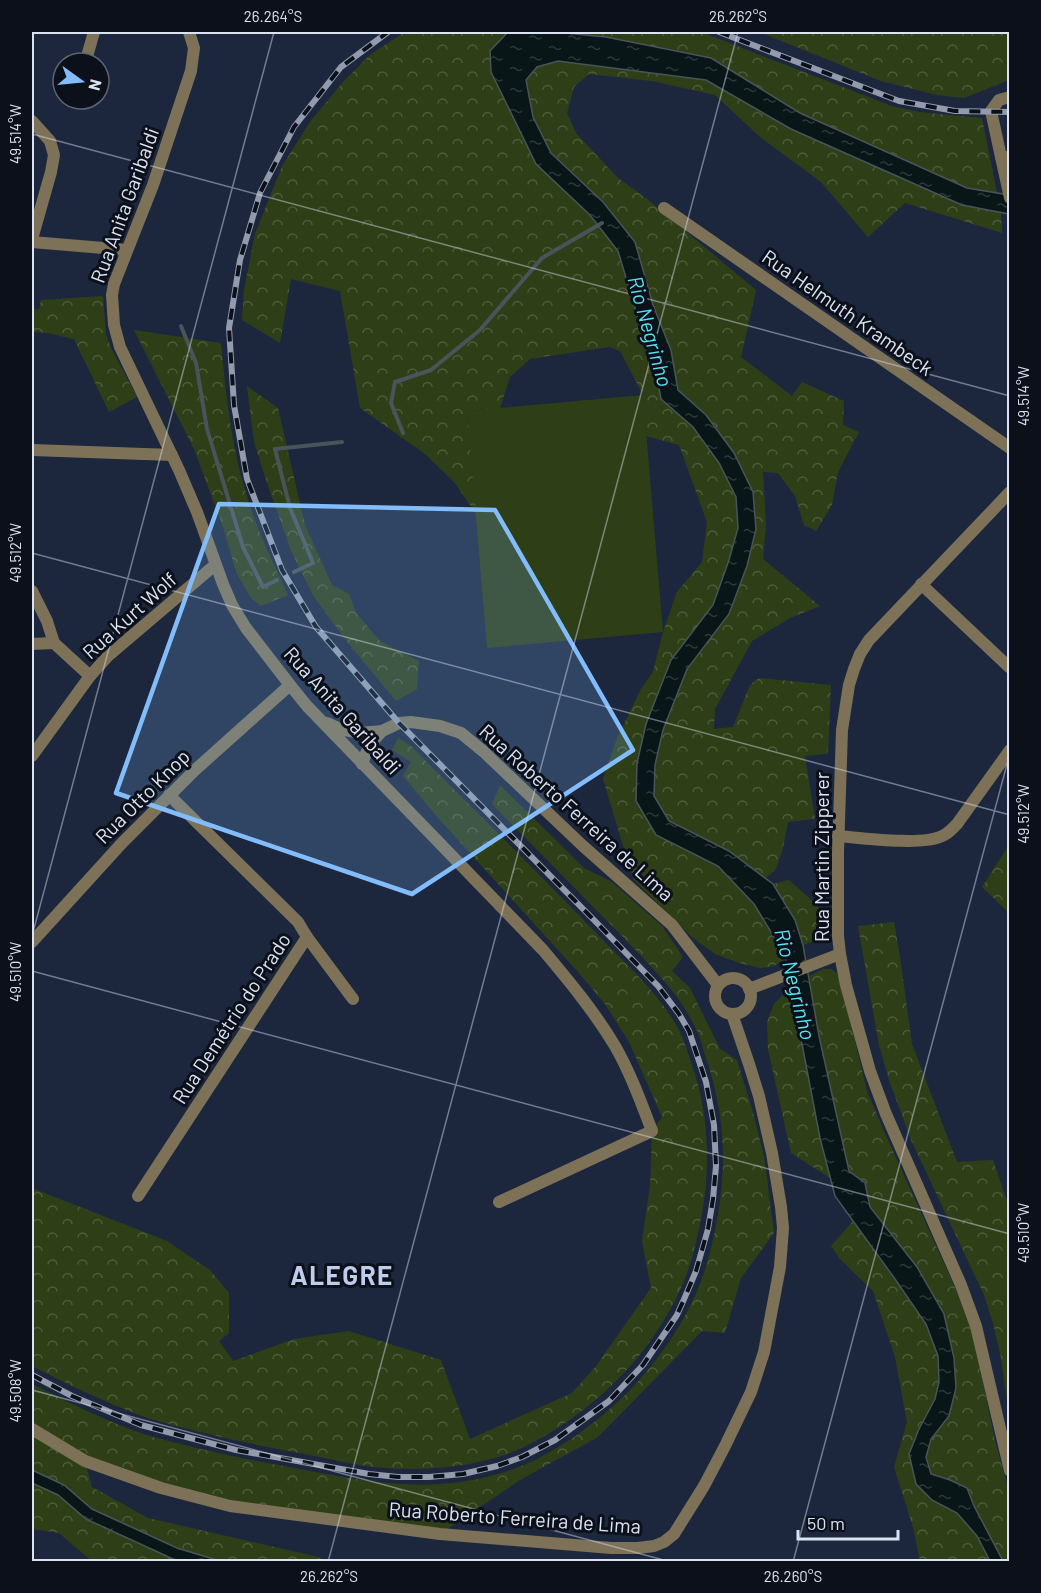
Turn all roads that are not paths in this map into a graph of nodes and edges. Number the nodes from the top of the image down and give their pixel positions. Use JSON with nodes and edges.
{"nodes":[{"id":1,"x":94,"y":32,"type":"edge"},
{"id":2,"x":189,"y":32,"type":"edge"},
{"id":3,"x":89,"y":51,"type":"edge"},
{"id":4,"x":1010,"y":97,"type":"edge"},
{"id":5,"x":32,"y":121,"type":"edge"},
{"id":6,"x":1005,"y":158,"type":"edge"},
{"id":7,"x":1008,"y":192,"type":"edge"},
{"id":8,"x":664,"y":208,"type":"dead end"},
{"id":9,"x":32,"y":240,"type":"edge"},
{"id":10,"x":127,"y":250,"type":"junction"},
{"id":11,"x":1010,"y":448,"type":"edge"},
{"id":12,"x":32,"y":450,"type":"edge"},
{"id":13,"x":172,"y":455,"type":"junction"},
{"id":14,"x":1010,"y":492,"type":"edge"},
{"id":15,"x":214,"y":565,"type":"junction"},
{"id":16,"x":921,"y":584,"type":"junction"},
{"id":17,"x":32,"y":591,"type":"edge"},
{"id":18,"x":54,"y":643,"type":"junction"},
{"id":19,"x":32,"y":644,"type":"edge"},
{"id":20,"x":1010,"y":668,"type":"edge"},
{"id":21,"x":90,"y":676,"type":"junction"},
{"id":22,"x":290,"y":685,"type":"junction"},
{"id":23,"x":321,"y":719,"type":"junction"},
{"id":24,"x":381,"y":731,"type":"junction"},
{"id":25,"x":1010,"y":750,"type":"edge"},
{"id":26,"x":32,"y":756,"type":"edge"},
{"id":27,"x":363,"y":764,"type":"junction"},
{"id":28,"x":169,"y":795,"type":"junction"},
{"id":29,"x":838,"y":836,"type":"junction"},
{"id":30,"x":307,"y":937,"type":"junction"},
{"id":31,"x":32,"y":942,"type":"edge"},
{"id":32,"x":840,"y":954,"type":"junction"},
{"id":33,"x":718,"y":985,"type":"junction"},
{"id":34,"x":749,"y":989,"type":"junction"},
{"id":35,"x":353,"y":999,"type":"dead end"},
{"id":36,"x":732,"y":1014,"type":"junction"},
{"id":37,"x":138,"y":1196,"type":"dead end"},
{"id":38,"x":499,"y":1202,"type":"dead end"},
{"id":39,"x":32,"y":1429,"type":"edge"},
{"id":40,"x":1010,"y":1471,"type":"edge"}],
"edges":[{"from":1,"to":3,"type":"street"},
{"from":2,"to":10,"type":"street","name":"Rua Anita Garibaldi"},
{"from":4,"to":6,"type":"street"},
{"from":5,"to":9,"type":"street"},
{"from":6,"to":7,"type":"street"},
{"from":8,"to":11,"type":"street","name":"Rua Helmuth Krambeck"},
{"from":9,"to":10,"type":"street"},
{"from":10,"to":13,"type":"street","name":"Rua Anita Garibaldi"},
{"from":12,"to":13,"type":"street"},
{"from":13,"to":15,"type":"street","name":"Rua Anita Garibaldi"},
{"from":14,"to":16,"type":"street","name":"Rua Martin Zipperer"},
{"from":15,"to":21,"type":"street","name":"Rua Kurt Wolf"},
{"from":15,"to":22,"type":"street","name":"Rua Anita Garibaldi"},
{"from":16,"to":20,"type":"street"},
{"from":16,"to":29,"type":"street","name":"Rua Martin Zipperer"},
{"from":17,"to":18,"type":"street"},
{"from":18,"to":19,"type":"street"},
{"from":18,"to":21,"type":"street"},
{"from":21,"to":26,"type":"street","name":"Rua Kurt Wolf"},
{"from":22,"to":23,"type":"street","name":"Rua Anita Garibaldi"},
{"from":22,"to":28,"type":"street","name":"Rua Otto Knop"},
{"from":23,"to":24,"type":"street","name":"Rua Roberto Ferreira de Lima"},
{"from":23,"to":27,"type":"street","name":"Rua Anita Garibaldi"},
{"from":24,"to":27,"type":"street"},
{"from":24,"to":33,"type":"street","name":"Rua Roberto Ferreira de Lima"},
{"from":25,"to":29,"type":"street"},
{"from":27,"to":38,"type":"street","name":"Rua Anita Garibaldi"},
{"from":28,"to":30,"type":"street","name":"Rua Demétrio do Prado"},
{"from":28,"to":31,"type":"street","name":"Rua Otto Knop"},
{"from":29,"to":32,"type":"street","name":"Rua Martin Zipperer"},
{"from":30,"to":35,"type":"street"},
{"from":30,"to":37,"type":"street","name":"Rua Demétrio do Prado"},
{"from":32,"to":34,"type":"street"},
{"from":32,"to":40,"type":"street","name":"Rua Martin Zipperer"},
{"from":33,"to":34,"type":"street"},
{"from":33,"to":36,"type":"street"},
{"from":34,"to":36,"type":"street"},
{"from":36,"to":39,"type":"street","name":"Rua Roberto Ferreira de Lima"}]}
